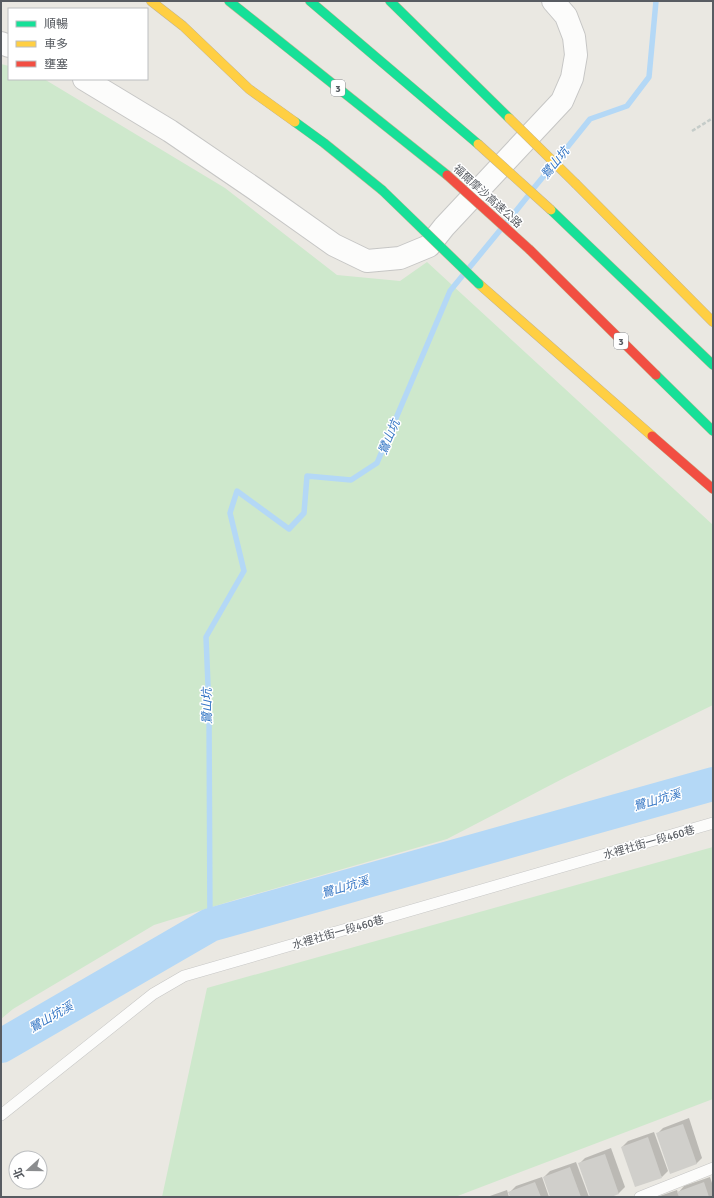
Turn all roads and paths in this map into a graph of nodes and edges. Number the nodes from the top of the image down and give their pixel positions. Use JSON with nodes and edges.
{"nodes":[{"id":1,"x":139,"y":1,"type":"edge"},
{"id":2,"x":151,"y":1,"type":"edge"},
{"id":3,"x":229,"y":1,"type":"edge"},
{"id":4,"x":310,"y":1,"type":"edge"},
{"id":5,"x":390,"y":1,"type":"edge"},
{"id":6,"x":553,"y":1,"type":"edge"},
{"id":7,"x":182,"y":26,"type":"junction"},
{"id":8,"x":86,"y":80,"type":"edge"},
{"id":9,"x":713,"y":118,"type":"edge"},
{"id":10,"x":692,"y":131,"type":"dead end"},
{"id":11,"x":713,"y":322,"type":"edge"},
{"id":12,"x":713,"y":365,"type":"edge"},
{"id":13,"x":713,"y":431,"type":"edge"},
{"id":14,"x":713,"y":489,"type":"edge"},
{"id":15,"x":713,"y":823,"type":"edge"},
{"id":16,"x":1,"y":1115,"type":"edge"},
{"id":17,"x":713,"y":1168,"type":"edge"},
{"id":18,"x":640,"y":1197,"type":"edge"}],
"edges":[{"from":1,"to":7,"type":"highway"},
{"from":2,"to":7,"type":"highway"},
{"from":3,"to":13,"type":"highway","name":"福爾摩沙高速公路","number":"3","bridge":true},
{"from":4,"to":12,"type":"highway","bridge":true},
{"from":5,"to":11,"type":"highway","bridge":true},
{"from":6,"to":8,"type":"street"},
{"from":7,"to":14,"type":"highway","bridge":true},
{"from":9,"to":10,"type":"path"},
{"from":15,"to":16,"type":"lane","name":"水裡社街一段460巷"},
{"from":17,"to":18,"type":"lane"}]}
